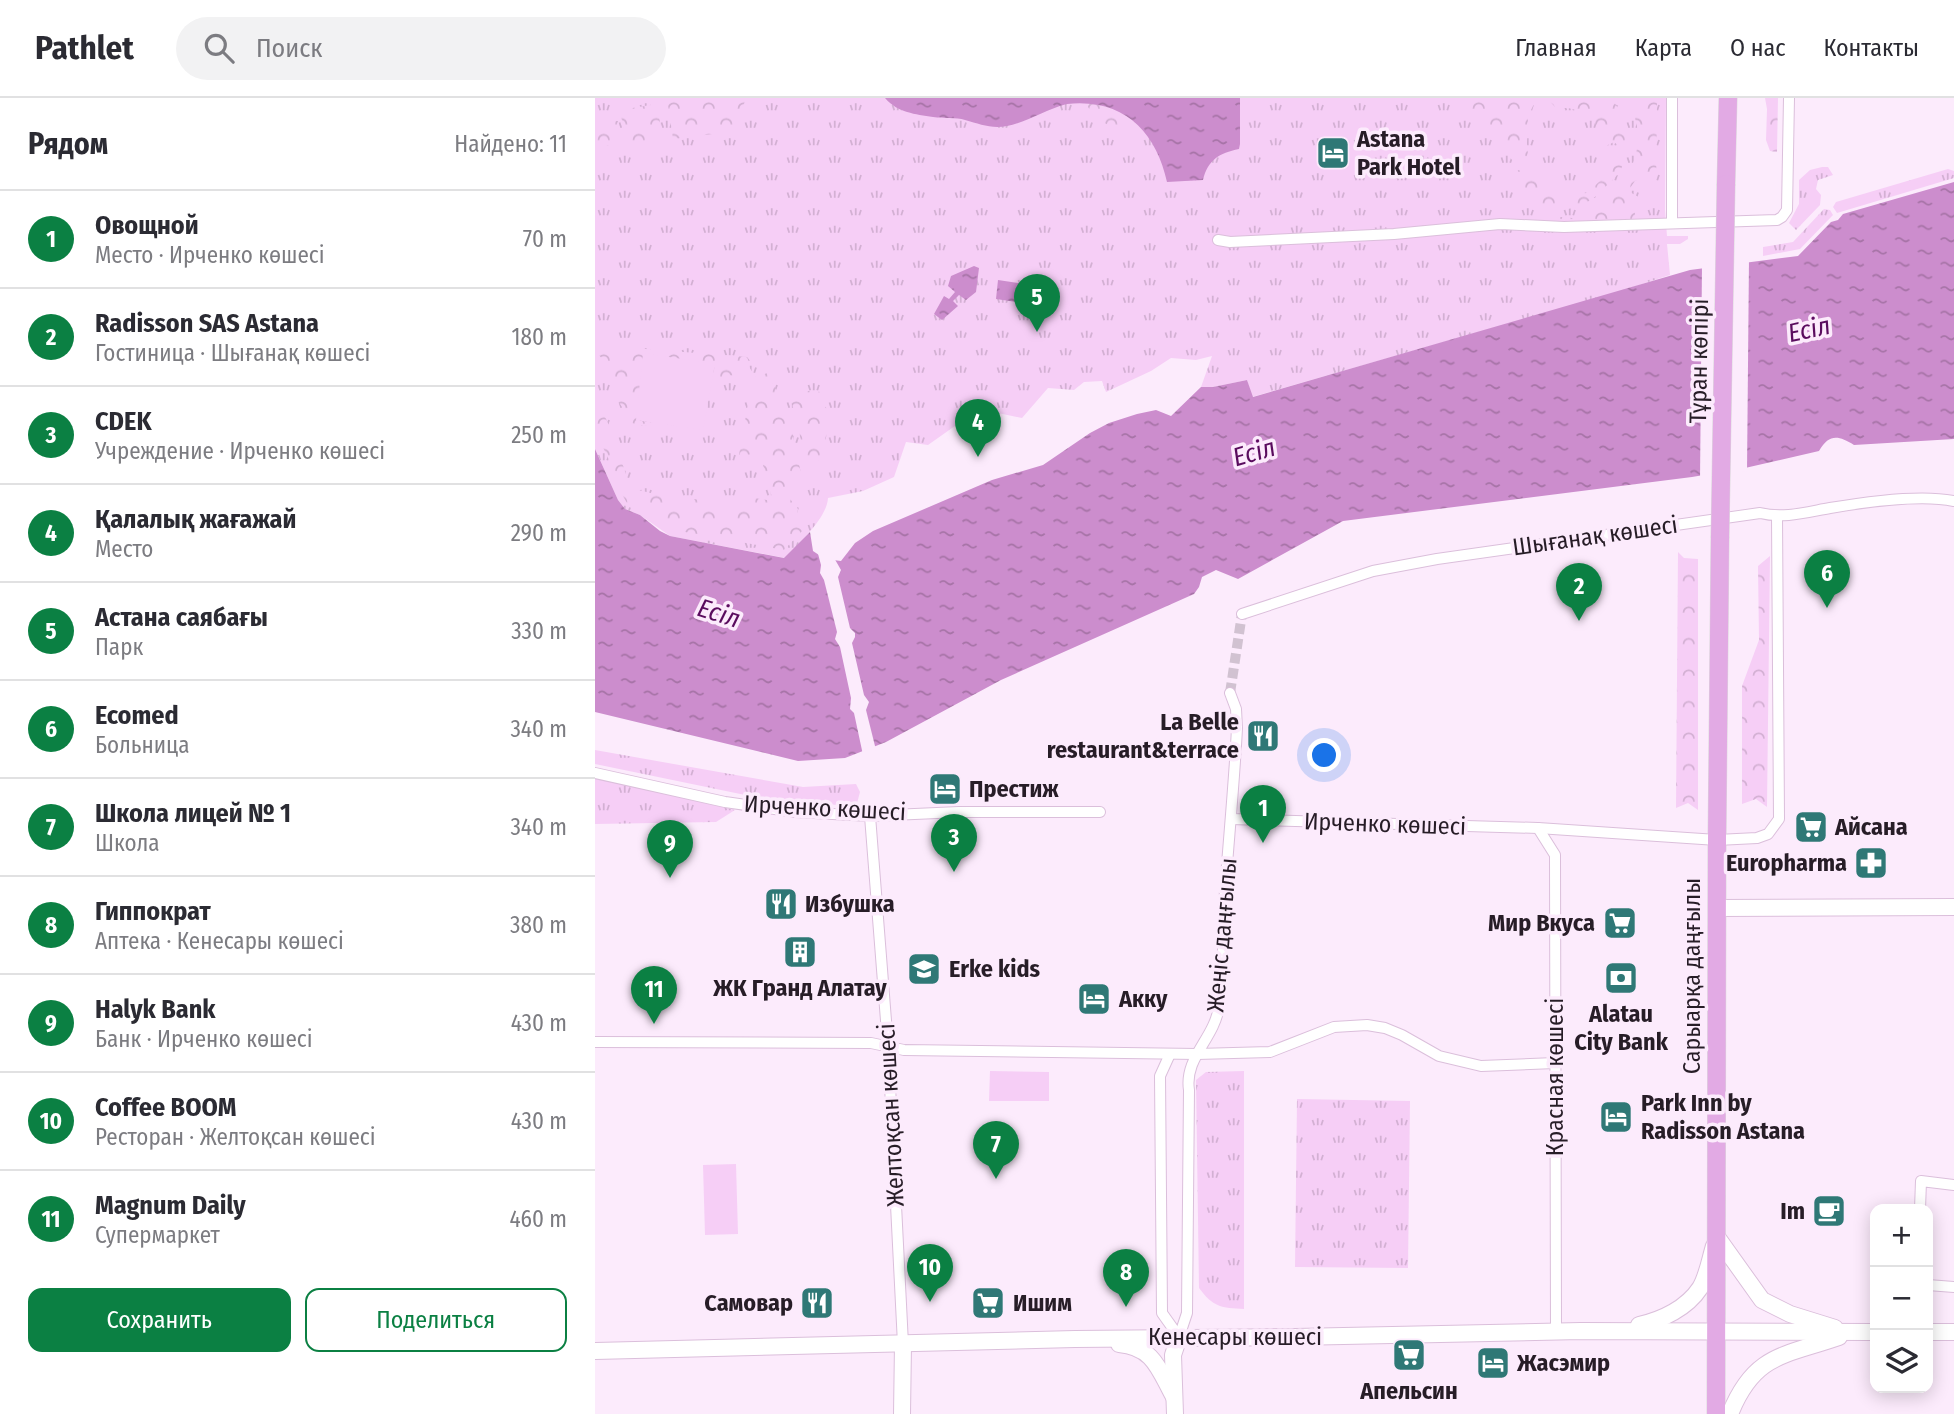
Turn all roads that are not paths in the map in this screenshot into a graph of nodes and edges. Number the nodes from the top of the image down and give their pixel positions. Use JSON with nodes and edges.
{"nodes":[{"id":1,"x":1672,"y":98,"type":"edge"},
{"id":2,"x":1728,"y":98,"type":"edge"},
{"id":3,"x":1789,"y":98,"type":"edge"},
{"id":4,"x":1672,"y":221,"type":"junction"},
{"id":5,"x":1218,"y":240,"type":"dead end"},
{"id":6,"x":1954,"y":501,"type":"edge"},
{"id":7,"x":1777,"y":516,"type":"junction"},
{"id":8,"x":1720,"y":538,"type":"joint"},
{"id":9,"x":1242,"y":614,"type":"dead end"},
{"id":10,"x":1230,"y":693,"type":"tunnel mouth"},
{"id":11,"x":595,"y":773,"type":"edge"},
{"id":12,"x":1100,"y":812,"type":"dead end"},
{"id":13,"x":870,"y":816,"type":"junction"},
{"id":14,"x":1231,"y":819,"type":"junction"},
{"id":15,"x":1538,"y":828,"type":"junction"},
{"id":16,"x":1717,"y":841,"type":"junction"},
{"id":17,"x":1954,"y":907,"type":"edge"},
{"id":18,"x":1717,"y":908,"type":"junction"},
{"id":19,"x":595,"y":1042,"type":"edge"},
{"id":20,"x":887,"y":1046,"type":"junction"},
{"id":21,"x":1170,"y":1054,"type":"junction"},
{"id":22,"x":1197,"y":1054,"type":"junction"},
{"id":23,"x":1555,"y":1063,"type":"junction"},
{"id":24,"x":1954,"y":1185,"type":"edge"},
{"id":25,"x":1920,"y":1204,"type":"edge"},
{"id":26,"x":1717,"y":1237,"type":"junction"},
{"id":27,"x":1933,"y":1285,"type":"edge"},
{"id":28,"x":1954,"y":1287,"type":"edge"},
{"id":29,"x":1556,"y":1331,"type":"junction"},
{"id":30,"x":1617,"y":1331,"type":"junction"},
{"id":31,"x":1717,"y":1331,"type":"junction"},
{"id":32,"x":1870,"y":1332,"type":"edge"},
{"id":33,"x":1933,"y":1332,"type":"edge"},
{"id":34,"x":1954,"y":1332,"type":"edge"},
{"id":35,"x":1851,"y":1333,"type":"junction"},
{"id":36,"x":1179,"y":1337,"type":"junction"},
{"id":37,"x":1075,"y":1339,"type":"junction"},
{"id":38,"x":903,"y":1344,"type":"junction"},
{"id":39,"x":595,"y":1351,"type":"edge"},
{"id":40,"x":1174,"y":1406,"type":"edge"},
{"id":41,"x":902,"y":1414,"type":"edge"},
{"id":42,"x":1716,"y":1414,"type":"edge"},
{"id":43,"x":1731,"y":1414,"type":"edge"}],
"edges":[{"from":1,"to":4,"type":"street"},
{"from":2,"to":8,"type":"main road","name":"Тұран көпірі","bridge":true},
{"from":3,"to":4,"type":"street"},
{"from":4,"to":5,"type":"street"},
{"from":6,"to":7,"type":"street","name":"Шығанақ көшесі"},
{"from":7,"to":9,"type":"street","name":"Шығанақ көшесі"},
{"from":7,"to":16,"type":"street","name":"Ирченко көшесі"},
{"from":8,"to":16,"type":"main road","name":"Сарыарқа даңғылы"},
{"from":10,"to":14,"type":"street","name":"Жеңіс даңғылы"},
{"from":11,"to":13,"type":"street","name":"Ирченко көшесі"},
{"from":12,"to":13,"type":"street","name":"Ирченко көшесі"},
{"from":13,"to":20,"type":"street","name":"Желтоқсан көшесі"},
{"from":14,"to":15,"type":"street","name":"Ирченко көшесі"},
{"from":14,"to":22,"type":"street","name":"Жеңіс даңғылы"},
{"from":15,"to":16,"type":"street","name":"Ирченко көшесі"},
{"from":15,"to":23,"type":"street","name":"Красная көшесі"},
{"from":16,"to":18,"type":"main road","name":"Сарыарқа даңғылы"},
{"from":17,"to":18,"type":"main road"},
{"from":18,"to":26,"type":"main road","name":"Сарыарқа даңғылы"},
{"from":19,"to":20,"type":"street"},
{"from":20,"to":21,"type":"street"},
{"from":20,"to":38,"type":"street","name":"Желтоқсан көшесі"},
{"from":21,"to":22,"type":"street"},
{"from":21,"to":36,"type":"street"},
{"from":22,"to":23,"type":"street"},
{"from":22,"to":36,"type":"street","name":"Жеңіс даңғылы"},
{"from":23,"to":29,"type":"street","name":"Красная көшесі"},
{"from":24,"to":25,"type":"street"},
{"from":26,"to":30,"type":"main road"},
{"from":26,"to":31,"type":"main road","name":"Сарыарқа даңғылы"},
{"from":26,"to":35,"type":"main road"},
{"from":27,"to":28,"type":"street"},
{"from":29,"to":30,"type":"main road","name":"Кенесары көшесі"},
{"from":29,"to":36,"type":"main road","name":"Кенесары көшесі"},
{"from":30,"to":31,"type":"main road","name":"Кенесары көшесі"},
{"from":31,"to":35,"type":"main road","name":"Кенесары көшесі"},
{"from":31,"to":42,"type":"main road","name":"Сарыарқа даңғылы"},
{"from":32,"to":35,"type":"main road","name":"Кенесары көшесі"},
{"from":33,"to":34,"type":"main road"},
{"from":35,"to":43,"type":"main road"},
{"from":36,"to":37,"type":"main road","name":"Кенесары көшесі"},
{"from":36,"to":40,"type":"main road","name":"Жеңіс даңғылы"},
{"from":37,"to":38,"type":"main road","name":"Кенесары көшесі"},
{"from":37,"to":40,"type":"main road"},
{"from":38,"to":39,"type":"main road","name":"Кенесары көшесі"},
{"from":38,"to":41,"type":"main road","name":"Желтоқсан көшесі"}]}
